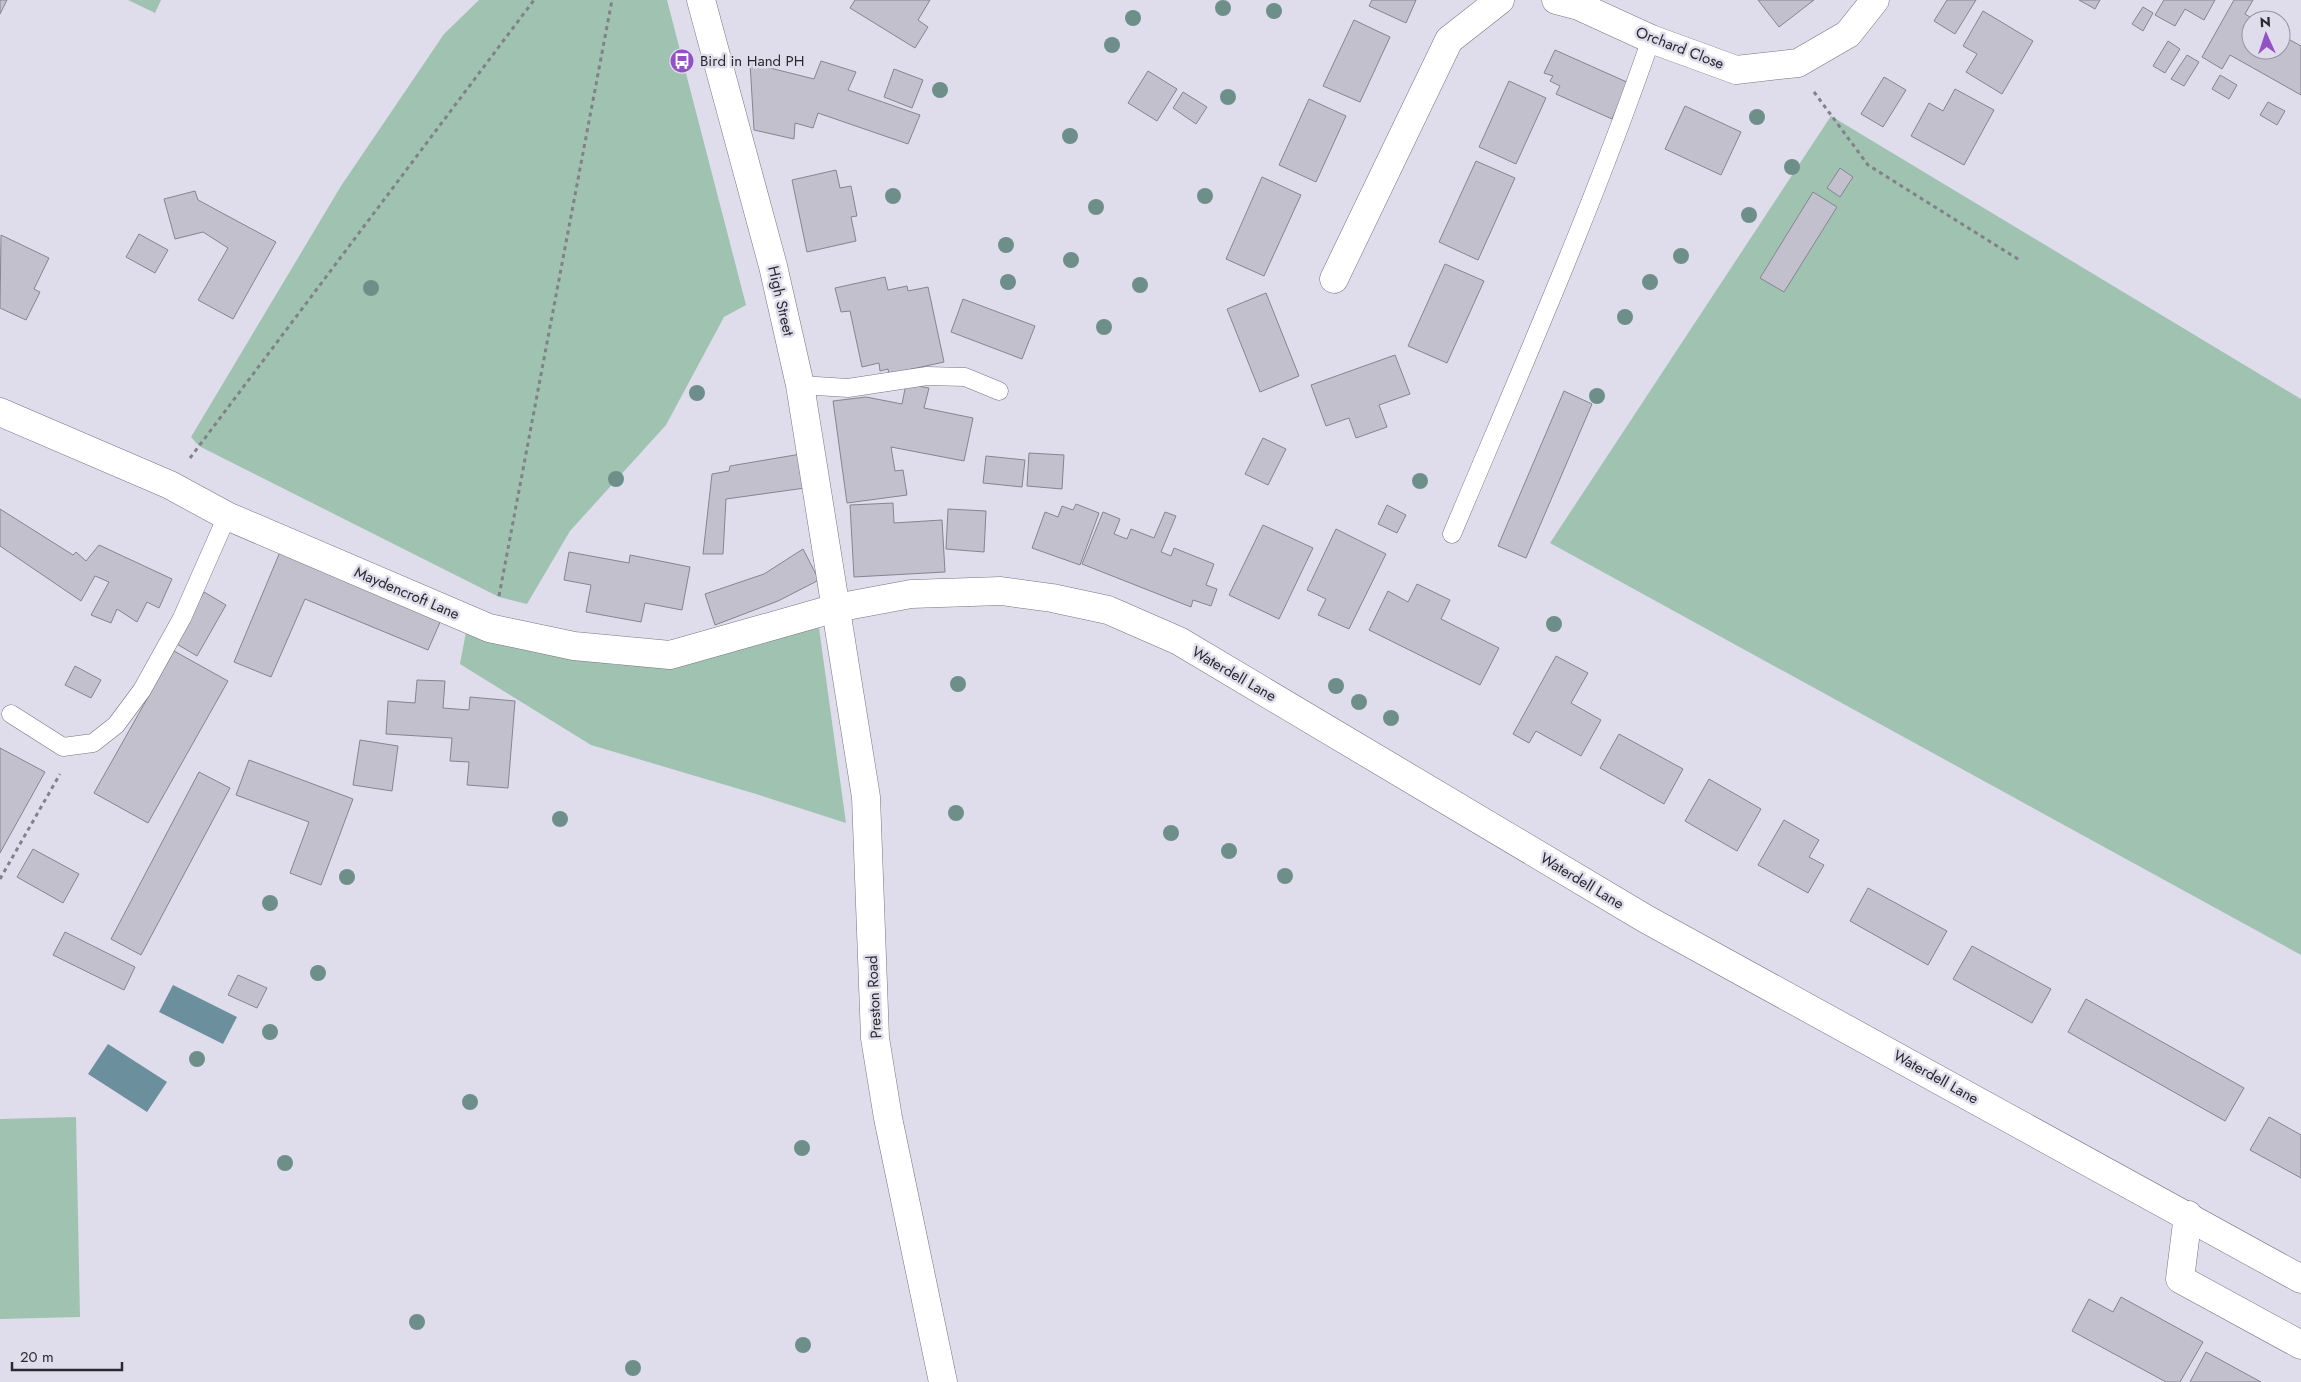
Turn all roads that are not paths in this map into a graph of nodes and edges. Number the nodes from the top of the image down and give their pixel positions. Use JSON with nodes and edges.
{"nodes":[{"id":1,"x":701,"y":0,"type":"edge"},
{"id":2,"x":1500,"y":0,"type":"edge"},
{"id":3,"x":1556,"y":0,"type":"edge"},
{"id":4,"x":1875,"y":0,"type":"edge"},
{"id":5,"x":1650,"y":39,"type":"junction"},
{"id":6,"x":1334,"y":279,"type":"dead end"},
{"id":7,"x":800,"y":385,"type":"junction"},
{"id":8,"x":999,"y":391,"type":"dead end"},
{"id":9,"x":0,"y":412,"type":"edge"},
{"id":10,"x":227,"y":516,"type":"junction"},
{"id":11,"x":1452,"y":534,"type":"dead end"},
{"id":12,"x":836,"y":608,"type":"junction"},
{"id":13,"x":11,"y":714,"type":"dead end"},
{"id":14,"x":2188,"y":1215,"type":"junction"},
{"id":15,"x":2301,"y":1279,"type":"edge"},
{"id":16,"x":2301,"y":1345,"type":"edge"},
{"id":17,"x":943,"y":1382,"type":"edge"}],
"edges":[{"from":1,"to":7,"type":"street","name":"High Street"},
{"from":2,"to":6,"type":"street"},
{"from":3,"to":5,"type":"street","name":"Orchard Close"},
{"from":4,"to":5,"type":"street","name":"Orchard Close"},
{"from":5,"to":11,"type":"lane"},
{"from":7,"to":8,"type":"lane"},
{"from":7,"to":12,"type":"street","name":"High Street"},
{"from":9,"to":10,"type":"street","name":"Maydencroft Lane"},
{"from":10,"to":12,"type":"street","name":"Maydencroft Lane"},
{"from":10,"to":13,"type":"lane"},
{"from":12,"to":14,"type":"street","name":"Waterdell Lane"},
{"from":12,"to":17,"type":"street","name":"Preston Road"},
{"from":14,"to":15,"type":"street","name":"Waterdell Lane"},
{"from":14,"to":16,"type":"street"}]}
